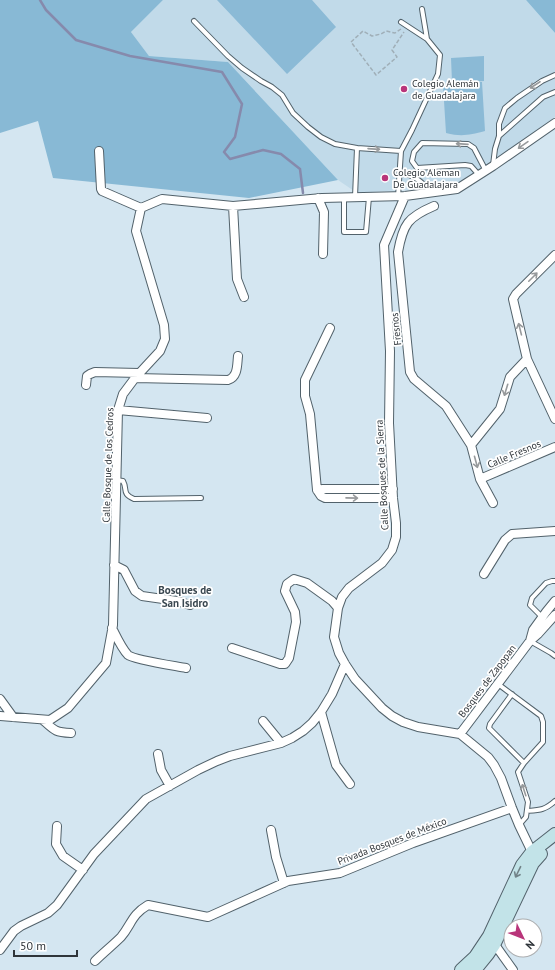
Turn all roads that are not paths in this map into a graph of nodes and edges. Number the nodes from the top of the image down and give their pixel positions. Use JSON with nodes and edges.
{"nodes":[{"id":1,"x":422,"y":9,"type":"dead end"},
{"id":2,"x":194,"y":21,"type":"dead end"},
{"id":3,"x":404,"y":24,"type":"road end"},
{"id":4,"x":427,"y":39,"type":"junction"},
{"id":5,"x":555,"y":75,"type":"edge"},
{"id":6,"x":555,"y":92,"type":"edge"},
{"id":7,"x":555,"y":123,"type":"edge"},
{"id":8,"x":499,"y":136,"type":"junction"},
{"id":9,"x":357,"y":148,"type":"junction"},
{"id":10,"x":99,"y":151,"type":"dead end"},
{"id":11,"x":400,"y":151,"type":"junction"},
{"id":12,"x":486,"y":170,"type":"junction"},
{"id":13,"x":400,"y":172,"type":"junction"},
{"id":14,"x":431,"y":192,"type":"junction"},
{"id":15,"x":402,"y":196,"type":"junction"},
{"id":16,"x":344,"y":197,"type":"junction"},
{"id":17,"x":354,"y":197,"type":"junction"},
{"id":18,"x":369,"y":197,"type":"junction"},
{"id":19,"x":318,"y":198,"type":"junction"},
{"id":20,"x":233,"y":206,"type":"junction"},
{"id":21,"x":434,"y":206,"type":"dead end"},
{"id":22,"x":141,"y":208,"type":"junction"},
{"id":23,"x":323,"y":254,"type":"dead end"},
{"id":24,"x":555,"y":256,"type":"edge"},
{"id":25,"x":244,"y":297,"type":"dead end"},
{"id":26,"x":330,"y":328,"type":"dead end"},
{"id":27,"x":238,"y":356,"type":"dead end"},
{"id":28,"x":527,"y":359,"type":"junction"},
{"id":29,"x":137,"y":376,"type":"junction"},
{"id":30,"x":86,"y":385,"type":"dead end"},
{"id":31,"x":118,"y":410,"type":"junction"},
{"id":32,"x":207,"y":418,"type":"dead end"},
{"id":33,"x":555,"y":419,"type":"edge"},
{"id":34,"x":471,"y":445,"type":"junction"},
{"id":35,"x":555,"y":447,"type":"edge"},
{"id":36,"x":480,"y":479,"type":"junction"},
{"id":37,"x":116,"y":480,"type":"junction"},
{"id":38,"x":392,"y":489,"type":"junction"},
{"id":39,"x":317,"y":490,"type":"junction"},
{"id":40,"x":201,"y":498,"type":"dead end"},
{"id":41,"x":393,"y":498,"type":"junction"},
{"id":42,"x":493,"y":503,"type":"dead end"},
{"id":43,"x":555,"y":531,"type":"edge"},
{"id":44,"x":114,"y":565,"type":"junction"},
{"id":45,"x":484,"y":574,"type":"dead end"},
{"id":46,"x":555,"y":582,"type":"edge"},
{"id":47,"x":555,"y":601,"type":"edge"},
{"id":48,"x":190,"y":606,"type":"dead end"},
{"id":49,"x":338,"y":608,"type":"junction"},
{"id":50,"x":555,"y":615,"type":"edge"},
{"id":51,"x":542,"y":617,"type":"junction"},
{"id":52,"x":112,"y":628,"type":"junction"},
{"id":53,"x":530,"y":641,"type":"junction"},
{"id":54,"x":232,"y":648,"type":"dead end"},
{"id":55,"x":555,"y":656,"type":"edge"},
{"id":56,"x":345,"y":664,"type":"junction"},
{"id":57,"x":186,"y":668,"type":"dead end"},
{"id":58,"x":498,"y":683,"type":"junction"},
{"id":59,"x":512,"y":694,"type":"junction"},
{"id":60,"x":0,"y":698,"type":"edge"},
{"id":61,"x":322,"y":712,"type":"junction"},
{"id":62,"x":0,"y":716,"type":"edge"},
{"id":63,"x":13,"y":717,"type":"junction"},
{"id":64,"x":43,"y":720,"type":"junction"},
{"id":65,"x":263,"y":722,"type":"dead end"},
{"id":66,"x":71,"y":733,"type":"dead end"},
{"id":67,"x":460,"y":734,"type":"junction"},
{"id":68,"x":281,"y":743,"type":"junction"},
{"id":69,"x":158,"y":754,"type":"dead end"},
{"id":70,"x":524,"y":763,"type":"junction"},
{"id":71,"x":350,"y":784,"type":"dead end"},
{"id":72,"x":170,"y":786,"type":"junction"},
{"id":73,"x":555,"y":801,"type":"edge"},
{"id":74,"x":512,"y":808,"type":"junction"},
{"id":75,"x":527,"y":810,"type":"junction"},
{"id":76,"x":519,"y":825,"type":"junction"},
{"id":77,"x":57,"y":826,"type":"dead end"},
{"id":78,"x":271,"y":830,"type":"dead end"},
{"id":79,"x":555,"y":834,"type":"edge"},
{"id":80,"x":555,"y":844,"type":"edge"},
{"id":81,"x":535,"y":854,"type":"junction"},
{"id":82,"x":83,"y":870,"type":"junction"},
{"id":83,"x":284,"y":883,"type":"junction"},
{"id":84,"x":4,"y":938,"type":"edge"},
{"id":85,"x":492,"y":940,"type":"junction"},
{"id":86,"x":0,"y":950,"type":"edge"},
{"id":87,"x":95,"y":961,"type":"dead end"},
{"id":88,"x":461,"y":970,"type":"edge"},
{"id":89,"x":475,"y":970,"type":"edge"},
{"id":90,"x":513,"y":970,"type":"edge"}],
"edges":[{"from":1,"to":4,"type":"lane"},
{"from":2,"to":9,"type":"lane"},
{"from":3,"to":4,"type":"lane"},
{"from":4,"to":11,"type":"lane"},
{"from":5,"to":8,"type":"lane","one_way":true},
{"from":6,"to":8,"type":"lane"},
{"from":7,"to":12,"type":"street","one_way":true},
{"from":8,"to":12,"type":"lane"},
{"from":9,"to":11,"type":"lane","one_way":true},
{"from":9,"to":17,"type":"lane"},
{"from":10,"to":22,"type":"street"},
{"from":11,"to":13,"type":"lane"},
{"from":12,"to":12,"type":"lane","one_way":true},
{"from":12,"to":14,"type":"street"},
{"from":13,"to":14,"type":"lane"},
{"from":13,"to":15,"type":"lane"},
{"from":14,"to":15,"type":"street"},
{"from":15,"to":18,"type":"street"},
{"from":15,"to":38,"type":"street","name":"Calle Bosques de la Sierra"},
{"from":16,"to":17,"type":"street"},
{"from":16,"to":18,"type":"lane"},
{"from":16,"to":19,"type":"street"},
{"from":17,"to":18,"type":"street"},
{"from":19,"to":20,"type":"street"},
{"from":19,"to":23,"type":"street"},
{"from":20,"to":22,"type":"street"},
{"from":20,"to":25,"type":"street"},
{"from":21,"to":34,"type":"street","name":"Fresnos"},
{"from":22,"to":29,"type":"street","name":"Calle Bosque de los Cedros"},
{"from":28,"to":24,"type":"street","one_way":true},
{"from":26,"to":39,"type":"street"},
{"from":27,"to":29,"type":"street"},
{"from":28,"to":33,"type":"street"},
{"from":28,"to":34,"type":"street","one_way":true},
{"from":29,"to":30,"type":"street"},
{"from":29,"to":31,"type":"street","name":"Calle Bosque de los Cedros"},
{"from":31,"to":32,"type":"street"},
{"from":31,"to":37,"type":"street","name":"Calle Bosque de los Cedros"},
{"from":34,"to":36,"type":"street","name":"Fresnos","one_way":true},
{"from":35,"to":36,"type":"street","name":"Calle Fresnos"},
{"from":36,"to":42,"type":"street","name":"Fresnos"},
{"from":37,"to":40,"type":"lane"},
{"from":37,"to":44,"type":"street","name":"Calle Bosque de los Cedros"},
{"from":38,"to":39,"type":"street"},
{"from":38,"to":41,"type":"street","name":"Calle Bosques de la Sierra"},
{"from":39,"to":41,"type":"street","one_way":true},
{"from":41,"to":49,"type":"street","name":"Calle Bosques de la Sierra"},
{"from":43,"to":45,"type":"street"},
{"from":44,"to":48,"type":"street"},
{"from":44,"to":52,"type":"street","name":"Calle Bosque de los Cedros"},
{"from":46,"to":51,"type":"lane"},
{"from":47,"to":51,"type":"street","name":"Bosques de Zapopan"},
{"from":49,"to":54,"type":"street"},
{"from":49,"to":56,"type":"street","name":"Calle Bosques de la Sierra"},
{"from":50,"to":53,"type":"street","name":"Bosques de Zapopan"},
{"from":51,"to":53,"type":"street","name":"Bosques de Zapopan"},
{"from":52,"to":57,"type":"street"},
{"from":52,"to":64,"type":"street","name":"Calle Bosque de los Cedros"},
{"from":53,"to":55,"type":"lane"},
{"from":53,"to":58,"type":"street","name":"Bosques de Zapopan"},
{"from":56,"to":61,"type":"street"},
{"from":56,"to":67,"type":"street","name":"Calle Bosques de la Sierra"},
{"from":58,"to":59,"type":"lane"},
{"from":58,"to":67,"type":"street","name":"Bosques de Zapopan"},
{"from":59,"to":70,"type":"lane"},
{"from":59,"to":70,"type":"lane"},
{"from":60,"to":63,"type":"street"},
{"from":61,"to":68,"type":"street"},
{"from":61,"to":71,"type":"street"},
{"from":62,"to":63,"type":"street","name":"Calle Bosque de los Cedros"},
{"from":63,"to":64,"type":"street","name":"Calle Bosque de los Cedros"},
{"from":64,"to":66,"type":"street"},
{"from":65,"to":68,"type":"street"},
{"from":67,"to":74,"type":"street","name":"Calle Bosques de la Sierra"},
{"from":68,"to":72,"type":"street"},
{"from":69,"to":72,"type":"street"},
{"from":75,"to":70,"type":"lane","one_way":true},
{"from":72,"to":82,"type":"street"},
{"from":73,"to":75,"type":"lane"},
{"from":74,"to":76,"type":"street","name":"Calle Bosques de la Sierra"},
{"from":74,"to":83,"type":"street","name":"Privada Bosques de México"},
{"from":75,"to":76,"type":"lane"},
{"from":76,"to":81,"type":"street","name":"Calle Bosques de la Sierra"},
{"from":77,"to":82,"type":"street"},
{"from":78,"to":83,"type":"street"},
{"from":79,"to":81,"type":"main road"},
{"from":80,"to":81,"type":"main road"},
{"from":81,"to":85,"type":"main road"},
{"from":82,"to":84,"type":"street"},
{"from":83,"to":87,"type":"street","name":"Privada Bosques de México"},
{"from":84,"to":86,"type":"street"},
{"from":85,"to":88,"type":"main road"},
{"from":85,"to":89,"type":"main road"},
{"from":85,"to":90,"type":"street"}]}
